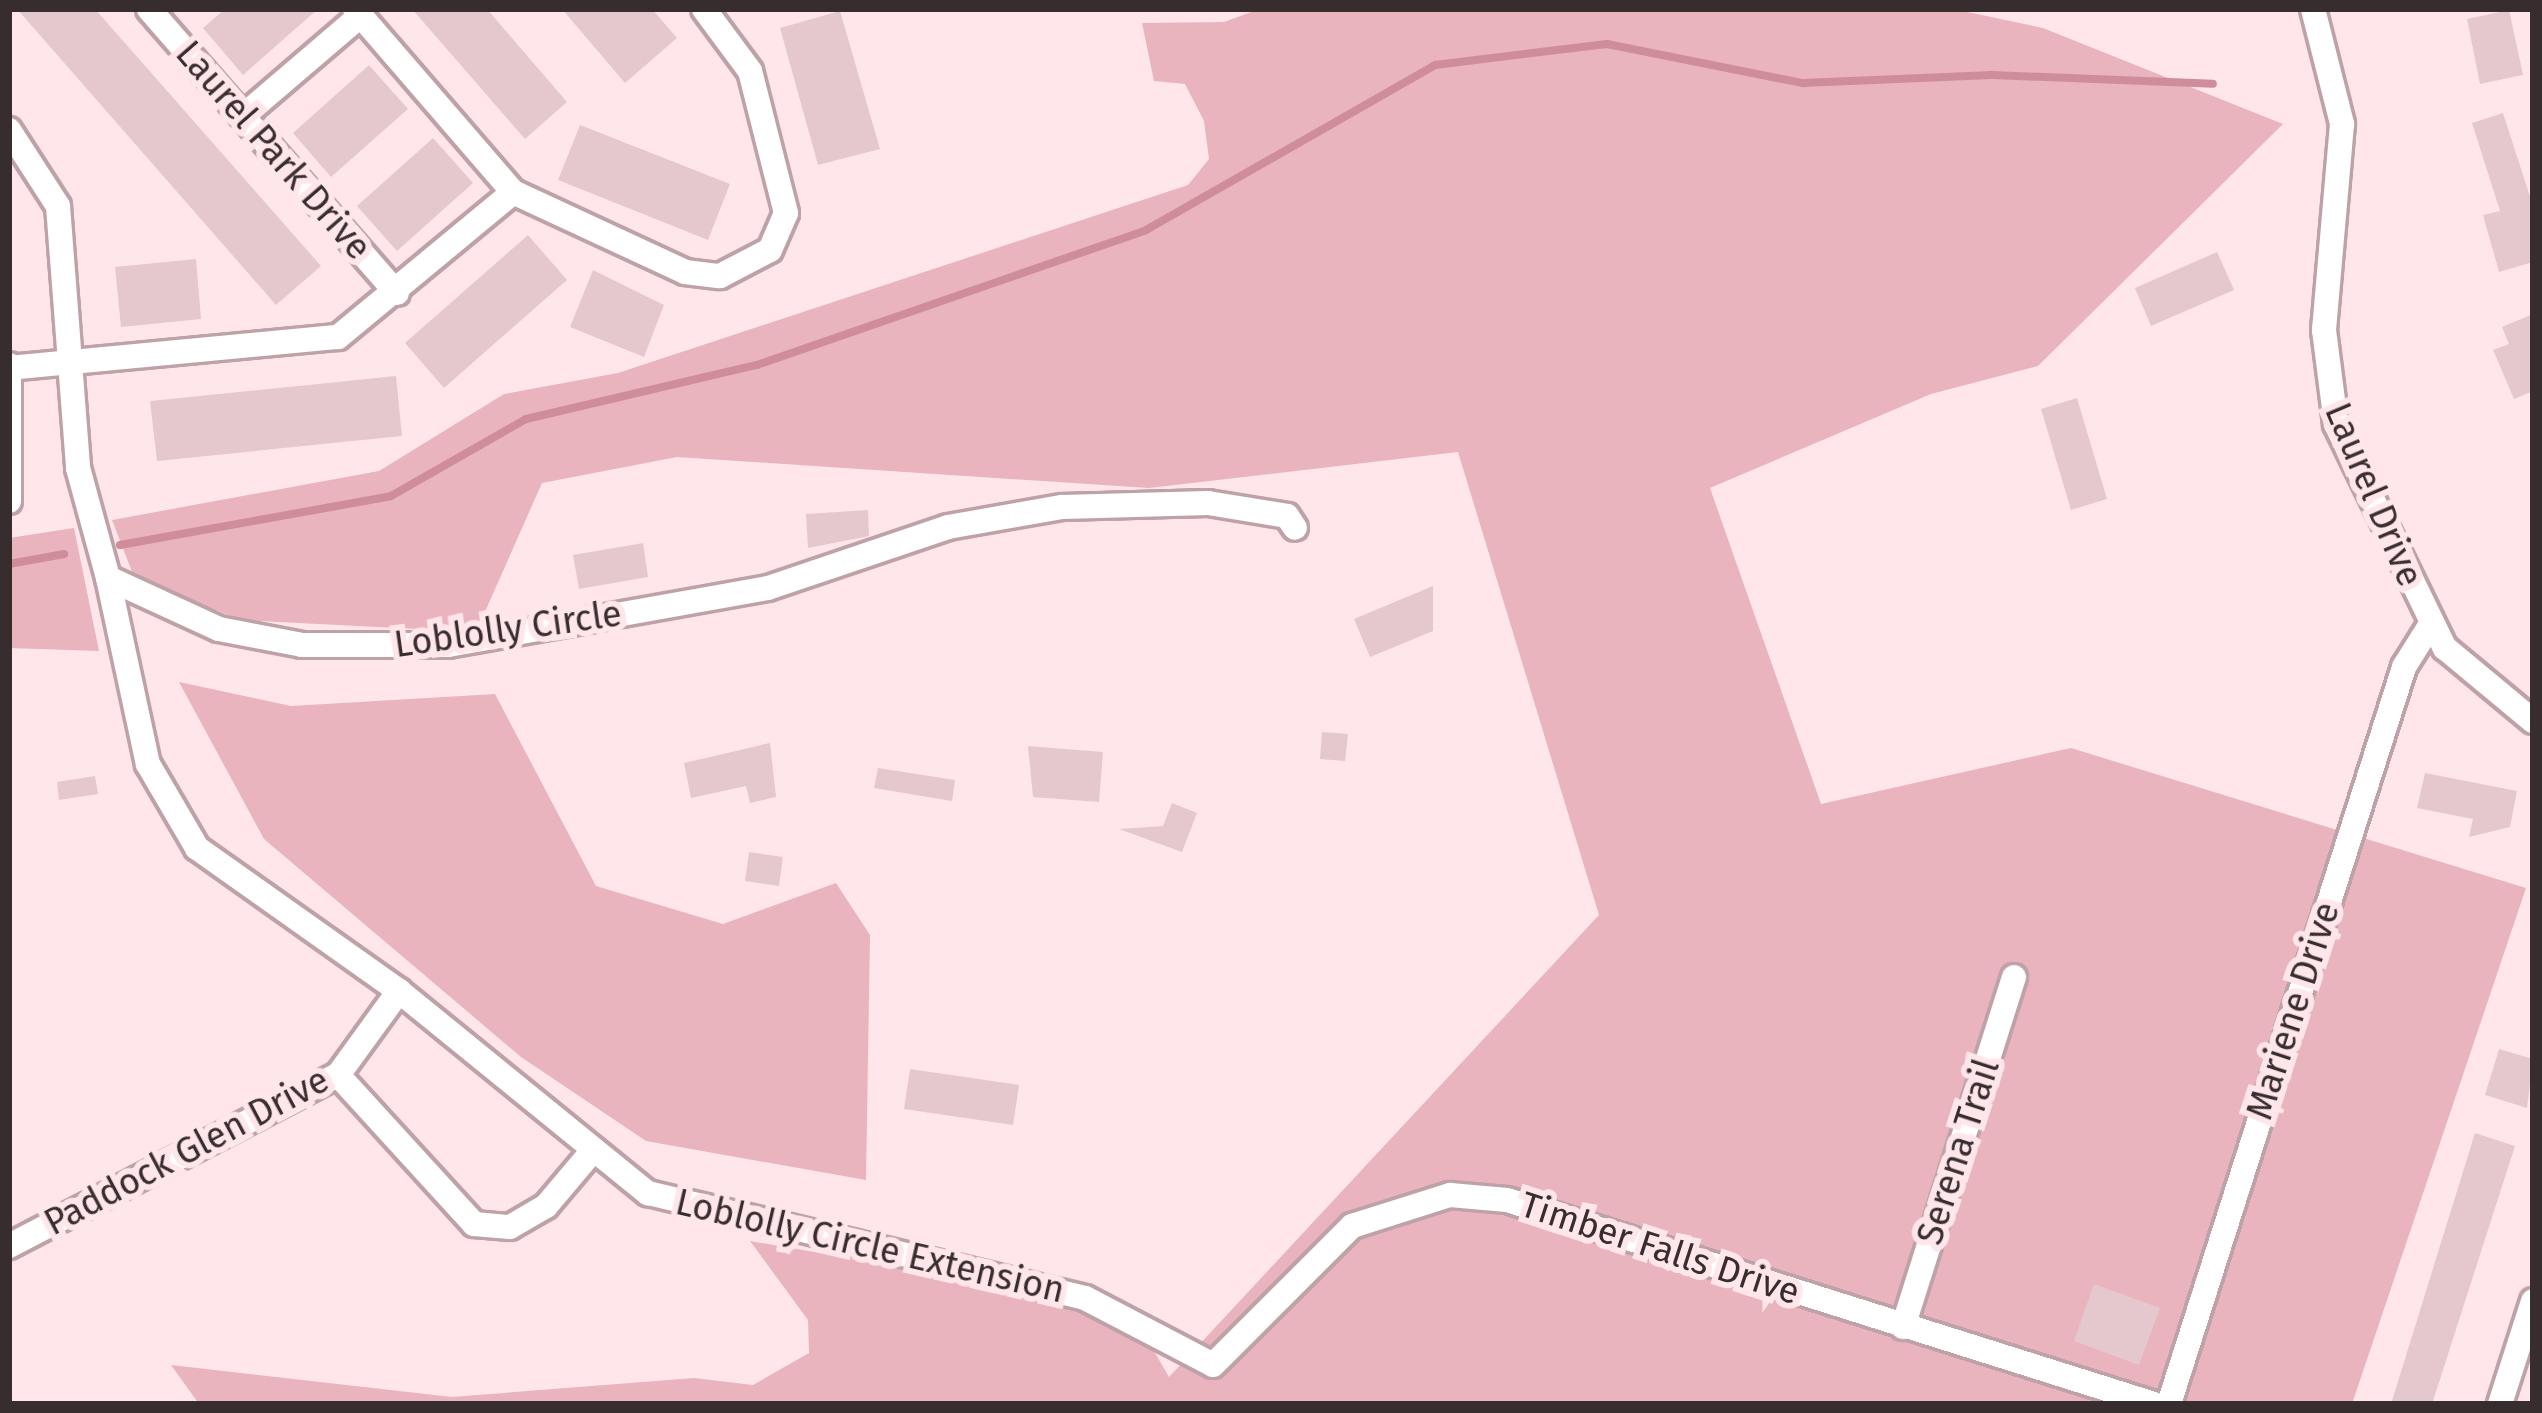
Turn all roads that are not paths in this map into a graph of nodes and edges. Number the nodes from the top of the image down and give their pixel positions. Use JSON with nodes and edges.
{"nodes":[{"id":1,"x":149,"y":9,"type":"edge"},
{"id":2,"x":704,"y":9,"type":"edge"},
{"id":3,"x":2313,"y":9,"type":"edge"},
{"id":4,"x":358,"y":12,"type":"edge"},
{"id":5,"x":243,"y":116,"type":"junction"},
{"id":6,"x":9,"y":130,"type":"edge"},
{"id":7,"x":513,"y":192,"type":"junction"},
{"id":8,"x":397,"y":293,"type":"junction"},
{"id":9,"x":68,"y":365,"type":"junction"},
{"id":10,"x":9,"y":367,"type":"edge"},
{"id":11,"x":10,"y":501,"type":"edge"},
{"id":12,"x":1295,"y":528,"type":"dead end"},
{"id":13,"x":108,"y":578,"type":"junction"},
{"id":14,"x":2431,"y":624,"type":"junction"},
{"id":15,"x":2533,"y":721,"type":"edge"},
{"id":16,"x":2014,"y":977,"type":"dead end"},
{"id":17,"x":398,"y":991,"type":"junction"},
{"id":18,"x":338,"y":1075,"type":"junction"},
{"id":19,"x":590,"y":1154,"type":"junction"},
{"id":20,"x":9,"y":1246,"type":"edge"},
{"id":21,"x":2533,"y":1300,"type":"edge"},
{"id":22,"x":1903,"y":1327,"type":"junction"},
{"id":23,"x":1214,"y":1366,"type":"joint"},
{"id":24,"x":2154,"y":1404,"type":"edge"},
{"id":25,"x":2169,"y":1404,"type":"edge"},
{"id":26,"x":2500,"y":1404,"type":"edge"}],
"edges":[{"from":1,"to":5,"type":"street","name":"Laurel Park Drive"},
{"from":2,"to":7,"type":"street"},
{"from":3,"to":14,"type":"street","name":"Laurel Drive"},
{"from":4,"to":5,"type":"street"},
{"from":4,"to":7,"type":"street"},
{"from":5,"to":8,"type":"street","name":"Laurel Park Drive"},
{"from":6,"to":9,"type":"street"},
{"from":7,"to":8,"type":"street"},
{"from":8,"to":9,"type":"street"},
{"from":9,"to":10,"type":"street"},
{"from":9,"to":13,"type":"street"},
{"from":10,"to":11,"type":"street"},
{"from":12,"to":13,"type":"street","name":"Loblolly Circle"},
{"from":13,"to":17,"type":"street","name":"Loblolly Circle Extension"},
{"from":14,"to":15,"type":"street","name":"Laurel Drive"},
{"from":14,"to":25,"type":"street","name":"Mariene Drive"},
{"from":16,"to":22,"type":"street","name":"Serena Trail"},
{"from":17,"to":18,"type":"street","name":"Paddock Glen Drive"},
{"from":17,"to":19,"type":"street","name":"Loblolly Circle Extension"},
{"from":18,"to":19,"type":"street"},
{"from":18,"to":20,"type":"street","name":"Paddock Glen Drive"},
{"from":19,"to":23,"type":"street","name":"Loblolly Circle Extension"},
{"from":21,"to":26,"type":"street"},
{"from":22,"to":23,"type":"street","name":"Timber Falls Drive"},
{"from":22,"to":24,"type":"street","name":"Timber Falls Drive"}]}
